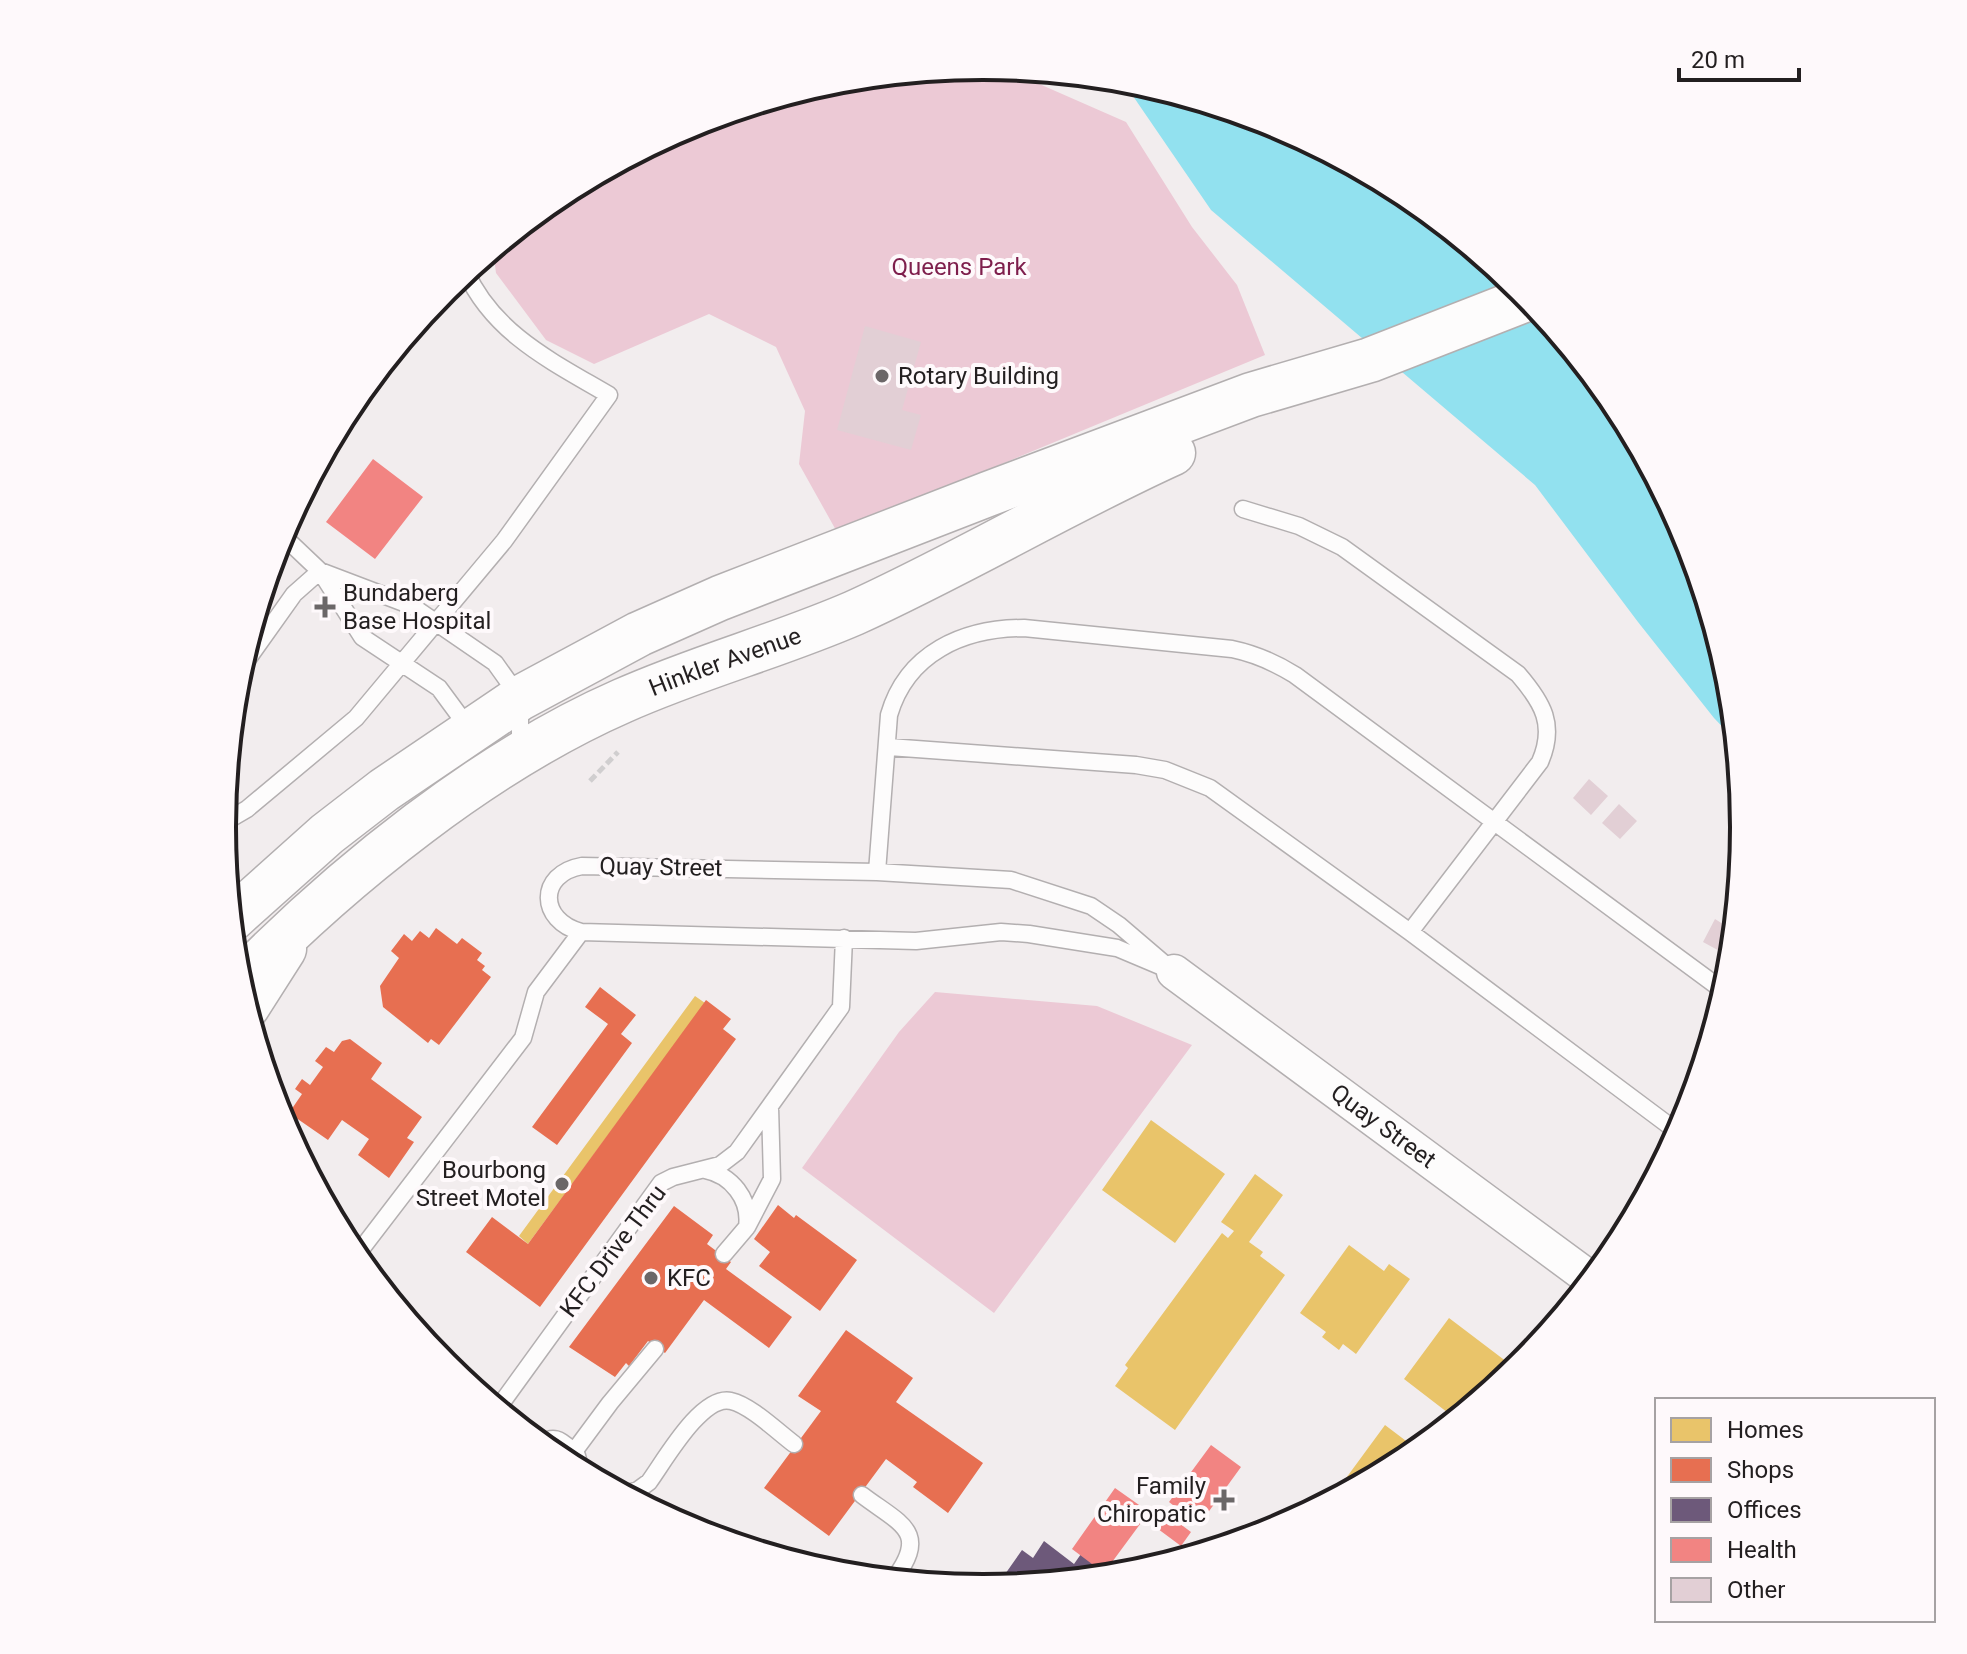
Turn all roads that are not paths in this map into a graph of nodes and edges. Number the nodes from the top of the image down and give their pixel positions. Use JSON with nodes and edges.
{"nodes":[{"id":1,"x":472,"y":283,"type":"edge"},
{"id":2,"x":1516,"y":303,"type":"edge"},
{"id":3,"x":1255,"y":406,"type":"junction"},
{"id":4,"x":1243,"y":509,"type":"dead end"},
{"id":5,"x":292,"y":544,"type":"edge"},
{"id":6,"x":320,"y":571,"type":"junction"},
{"id":7,"x":437,"y":621,"type":"junction"},
{"id":8,"x":260,"y":642,"type":"edge"},
{"id":9,"x":402,"y":662,"type":"junction"},
{"id":10,"x":520,"y":698,"type":"junction"},
{"id":11,"x":495,"y":743,"type":"junction"},
{"id":12,"x":889,"y":747,"type":"junction"},
{"id":13,"x":236,"y":815,"type":"edge"},
{"id":14,"x":1496,"y":822,"type":"junction"},
{"id":15,"x":877,"y":872,"type":"junction"},
{"id":16,"x":242,"y":910,"type":"edge"},
{"id":17,"x":301,"y":923,"type":"junction"},
{"id":18,"x":581,"y":932,"type":"junction"},
{"id":19,"x":1410,"y":932,"type":"junction"},
{"id":20,"x":844,"y":938,"type":"junction"},
{"id":21,"x":251,"y":971,"type":"edge"},
{"id":22,"x":1174,"y":972,"type":"junction"},
{"id":23,"x":1714,"y":983,"type":"edge"},
{"id":24,"x":256,"y":993,"type":"edge"},
{"id":25,"x":770,"y":1107,"type":"junction"},
{"id":26,"x":1668,"y":1125,"type":"edge"},
{"id":27,"x":703,"y":1170,"type":"junction"},
{"id":28,"x":747,"y":1227,"type":"junction"},
{"id":29,"x":364,"y":1245,"type":"edge"},
{"id":30,"x":724,"y":1254,"type":"dead end"},
{"id":31,"x":1583,"y":1273,"type":"edge"},
{"id":32,"x":655,"y":1349,"type":"dead end"},
{"id":33,"x":504,"y":1400,"type":"edge"},
{"id":34,"x":794,"y":1444,"type":"dead end"},
{"id":35,"x":573,"y":1451,"type":"edge"},
{"id":36,"x":639,"y":1489,"type":"edge"},
{"id":37,"x":862,"y":1495,"type":"dead end"},
{"id":38,"x":901,"y":1569,"type":"edge"}],
"edges":[{"from":1,"to":7,"type":"lane"},
{"from":2,"to":3,"type":"main road"},
{"from":3,"to":10,"type":"main road","name":"Hinkler Avenue"},
{"from":3,"to":11,"type":"main road","name":"Hinkler Avenue"},
{"from":4,"to":14,"type":"lane"},
{"from":5,"to":6,"type":"lane"},
{"from":6,"to":7,"type":"lane"},
{"from":6,"to":8,"type":"lane"},
{"from":6,"to":9,"type":"lane"},
{"from":7,"to":9,"type":"lane"},
{"from":7,"to":10,"type":"lane"},
{"from":9,"to":11,"type":"lane"},
{"from":9,"to":13,"type":"lane"},
{"from":10,"to":11,"type":"main road","name":"Hinkler Avenue"},
{"from":11,"to":16,"type":"main road","name":"Hinkler Avenue"},
{"from":11,"to":17,"type":"main road","name":"Hinkler Avenue"},
{"from":12,"to":14,"type":"lane"},
{"from":12,"to":15,"type":"lane"},
{"from":12,"to":19,"type":"lane"},
{"from":14,"to":19,"type":"lane"},
{"from":14,"to":23,"type":"lane"},
{"from":15,"to":18,"type":"lane","name":"Quay Street"},
{"from":15,"to":22,"type":"lane","name":"Quay Street"},
{"from":17,"to":21,"type":"main road","name":"Hinkler Avenue"},
{"from":17,"to":24,"type":"main road"},
{"from":18,"to":20,"type":"lane","name":"Quay Street"},
{"from":18,"to":29,"type":"lane"},
{"from":19,"to":26,"type":"lane"},
{"from":20,"to":22,"type":"lane","name":"Quay Street"},
{"from":20,"to":25,"type":"lane","name":"KFC Drive Thru"},
{"from":22,"to":31,"type":"street","name":"Quay Street"},
{"from":25,"to":27,"type":"lane","name":"KFC Drive Thru"},
{"from":25,"to":28,"type":"lane"},
{"from":27,"to":28,"type":"lane"},
{"from":27,"to":33,"type":"lane","name":"KFC Drive Thru"},
{"from":28,"to":30,"type":"lane"},
{"from":32,"to":35,"type":"lane"},
{"from":34,"to":36,"type":"lane"},
{"from":37,"to":38,"type":"lane"}]}
